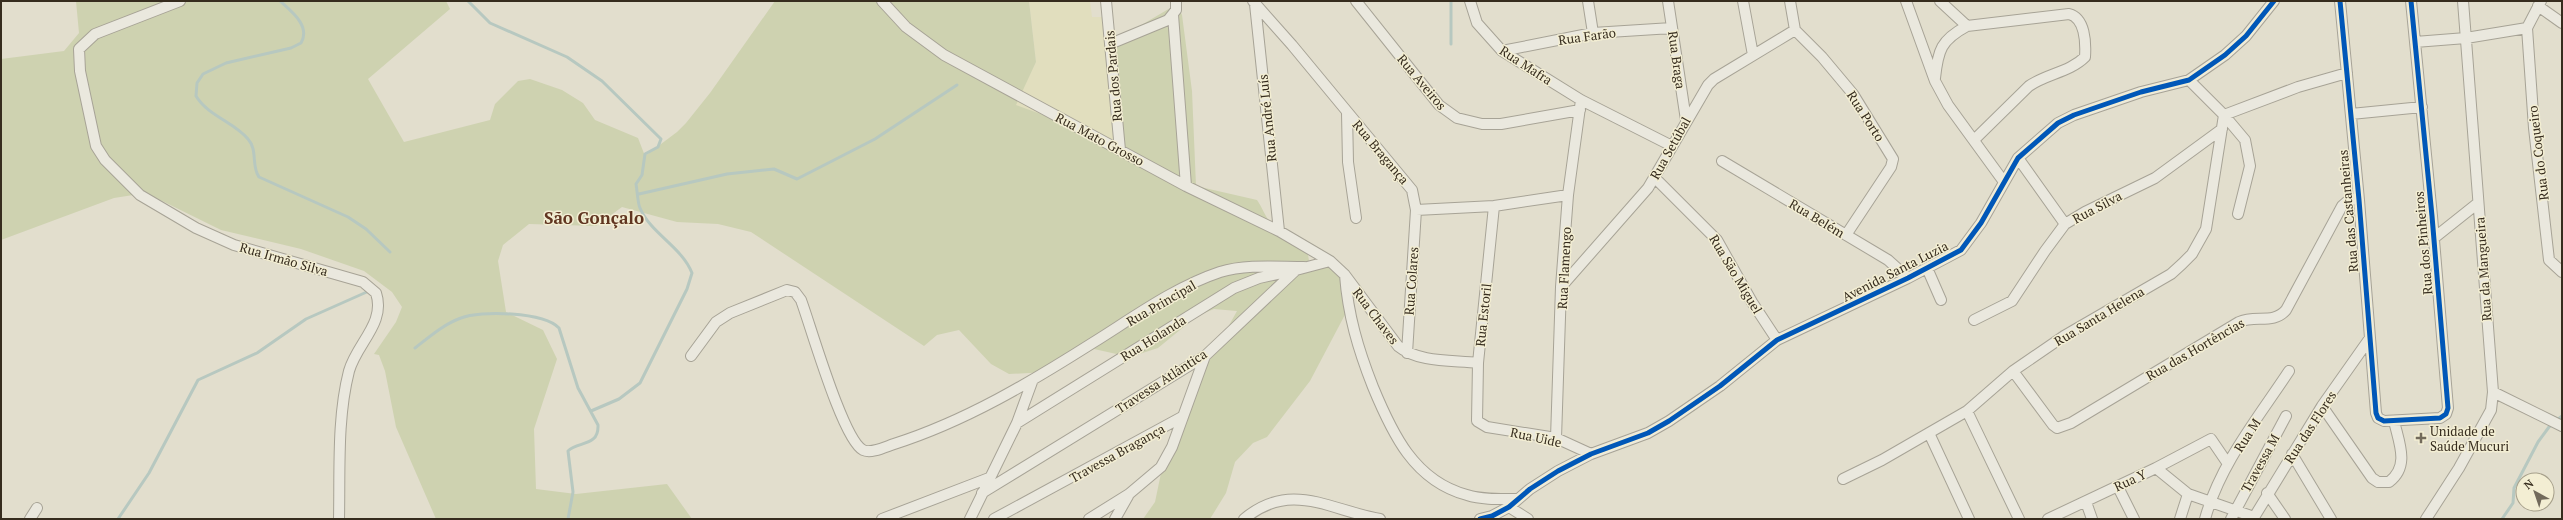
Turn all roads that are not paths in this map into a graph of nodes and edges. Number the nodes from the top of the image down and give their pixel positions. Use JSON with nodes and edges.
{"nodes":[{"id":1,"x":180,"y":1,"type":"edge"},
{"id":2,"x":882,"y":1,"type":"edge"},
{"id":3,"x":1106,"y":1,"type":"edge"},
{"id":4,"x":1176,"y":1,"type":"edge"},
{"id":5,"x":1356,"y":1,"type":"edge"},
{"id":6,"x":1470,"y":1,"type":"edge"},
{"id":7,"x":1588,"y":1,"type":"edge"},
{"id":8,"x":1668,"y":1,"type":"edge"},
{"id":9,"x":1744,"y":1,"type":"edge"},
{"id":10,"x":1790,"y":1,"type":"edge"},
{"id":11,"x":1906,"y":1,"type":"edge"},
{"id":12,"x":1940,"y":1,"type":"edge"},
{"id":13,"x":2274,"y":1,"type":"edge"},
{"id":14,"x":2340,"y":1,"type":"edge"},
{"id":15,"x":2411,"y":1,"type":"edge"},
{"id":16,"x":2463,"y":1,"type":"edge"},
{"id":17,"x":1254,"y":2,"type":"edge"},
{"id":18,"x":2539,"y":3,"type":"edge"},
{"id":19,"x":1173,"y":16,"type":"junction"},
{"id":20,"x":2562,"y":23,"type":"edge"},
{"id":21,"x":1966,"y":26,"type":"junction"},
{"id":22,"x":1672,"y":28,"type":"junction"},
{"id":23,"x":2527,"y":28,"type":"junction"},
{"id":24,"x":1795,"y":30,"type":"junction"},
{"id":25,"x":1593,"y":33,"type":"junction"},
{"id":26,"x":2466,"y":38,"type":"junction"},
{"id":27,"x":2415,"y":42,"type":"junction"},
{"id":28,"x":1110,"y":44,"type":"junction"},
{"id":29,"x":1502,"y":50,"type":"junction"},
{"id":30,"x":1753,"y":55,"type":"junction"},
{"id":31,"x":2347,"y":73,"type":"junction"},
{"id":32,"x":2189,"y":80,"type":"junction"},
{"id":33,"x":1935,"y":81,"type":"junction"},
{"id":34,"x":1580,"y":105,"type":"junction"},
{"id":35,"x":2422,"y":107,"type":"junction"},
{"id":36,"x":1347,"y":113,"type":"junction"},
{"id":37,"x":2351,"y":114,"type":"junction"},
{"id":38,"x":2224,"y":115,"type":"junction"},
{"id":39,"x":1686,"y":120,"type":"junction"},
{"id":40,"x":2222,"y":129,"type":"junction"},
{"id":41,"x":1974,"y":140,"type":"junction"},
{"id":42,"x":1672,"y":146,"type":"junction"},
{"id":43,"x":1120,"y":150,"type":"junction"},
{"id":44,"x":2018,"y":158,"type":"junction"},
{"id":45,"x":1722,"y":161,"type":"dead end"},
{"id":46,"x":1655,"y":178,"type":"junction"},
{"id":47,"x":2004,"y":182,"type":"junction"},
{"id":48,"x":1186,"y":186,"type":"junction"},
{"id":49,"x":1568,"y":195,"type":"junction"},
{"id":50,"x":2359,"y":200,"type":"junction"},
{"id":51,"x":2478,"y":203,"type":"junction"},
{"id":52,"x":1494,"y":206,"type":"junction"},
{"id":53,"x":1416,"y":210,"type":"junction"},
{"id":54,"x":2238,"y":214,"type":"dead end"},
{"id":55,"x":1356,"y":218,"type":"dead end"},
{"id":56,"x":2065,"y":224,"type":"junction"},
{"id":57,"x":1279,"y":231,"type":"junction"},
{"id":58,"x":1846,"y":235,"type":"junction"},
{"id":59,"x":2434,"y":238,"type":"junction"},
{"id":60,"x":1330,"y":261,"type":"junction"},
{"id":61,"x":1300,"y":268,"type":"junction"},
{"id":62,"x":1927,"y":268,"type":"junction"},
{"id":63,"x":2561,"y":272,"type":"edge"},
{"id":64,"x":1345,"y":275,"type":"junction"},
{"id":65,"x":1908,"y":278,"type":"junction"},
{"id":66,"x":1561,"y":287,"type":"junction"},
{"id":67,"x":1941,"y":300,"type":"dead end"},
{"id":68,"x":1974,"y":320,"type":"dead end"},
{"id":69,"x":2370,"y":338,"type":"junction"},
{"id":70,"x":1777,"y":340,"type":"junction"},
{"id":71,"x":1407,"y":353,"type":"junction"},
{"id":72,"x":690,"y":356,"type":"dead end"},
{"id":73,"x":1205,"y":356,"type":"junction"},
{"id":74,"x":1478,"y":363,"type":"junction"},
{"id":75,"x":2013,"y":371,"type":"junction"},
{"id":76,"x":2289,"y":371,"type":"dead end"},
{"id":77,"x":1032,"y":382,"type":"junction"},
{"id":78,"x":2493,"y":392,"type":"junction"},
{"id":79,"x":2322,"y":406,"type":"junction"},
{"id":80,"x":1967,"y":411,"type":"junction"},
{"id":81,"x":2286,"y":416,"type":"dead end"},
{"id":82,"x":1182,"y":417,"type":"junction"},
{"id":83,"x":2378,"y":418,"type":"joint"},
{"id":84,"x":2394,"y":421,"type":"junction"},
{"id":85,"x":1017,"y":422,"type":"junction"},
{"id":86,"x":1480,"y":424,"type":"joint"},
{"id":87,"x":2562,"y":426,"type":"edge"},
{"id":88,"x":1929,"y":433,"type":"junction"},
{"id":89,"x":1556,"y":438,"type":"junction"},
{"id":90,"x":1591,"y":454,"type":"junction"},
{"id":91,"x":2292,"y":454,"type":"junction"},
{"id":92,"x":2228,"y":464,"type":"junction"},
{"id":93,"x":2156,"y":468,"type":"junction"},
{"id":94,"x":989,"y":478,"type":"junction"},
{"id":95,"x":1843,"y":479,"type":"dead end"},
{"id":96,"x":2118,"y":487,"type":"junction"},
{"id":97,"x":982,"y":493,"type":"junction"},
{"id":98,"x":2268,"y":493,"type":"junction"},
{"id":99,"x":1129,"y":494,"type":"junction"},
{"id":100,"x":2188,"y":494,"type":"junction"},
{"id":101,"x":1518,"y":499,"type":"junction"},
{"id":102,"x":2086,"y":502,"type":"junction"},
{"id":103,"x":2210,"y":502,"type":"junction"},
{"id":104,"x":1509,"y":507,"type":"junction"},
{"id":105,"x":37,"y":508,"type":"dead end"},
{"id":106,"x":2232,"y":514,"type":"edge"},
{"id":107,"x":1526,"y":518,"type":"edge"},
{"id":108,"x":2254,"y":518,"type":"edge"},
{"id":109,"x":30,"y":519,"type":"edge"},
{"id":110,"x":339,"y":519,"type":"edge"},
{"id":111,"x":882,"y":519,"type":"edge"},
{"id":112,"x":970,"y":519,"type":"edge"},
{"id":113,"x":994,"y":519,"type":"edge"},
{"id":114,"x":1089,"y":519,"type":"edge"},
{"id":115,"x":1115,"y":519,"type":"edge"},
{"id":116,"x":1244,"y":519,"type":"edge"},
{"id":117,"x":1380,"y":519,"type":"edge"},
{"id":118,"x":1480,"y":519,"type":"edge"},
{"id":119,"x":1969,"y":519,"type":"edge"},
{"id":120,"x":2019,"y":519,"type":"edge"},
{"id":121,"x":2048,"y":519,"type":"edge"},
{"id":122,"x":2092,"y":519,"type":"edge"},
{"id":123,"x":2134,"y":519,"type":"edge"},
{"id":124,"x":2180,"y":519,"type":"edge"},
{"id":125,"x":2205,"y":519,"type":"edge"},
{"id":126,"x":2285,"y":519,"type":"edge"},
{"id":127,"x":2331,"y":519,"type":"edge"},
{"id":128,"x":2426,"y":519,"type":"edge"}],
"edges":[{"from":1,"to":110,"type":"street","name":"Rua Irmão Silva"},
{"from":2,"to":43,"type":"street","name":"Rua Mato Grosso"},
{"from":3,"to":28,"type":"street","name":"Rua dos Pardais"},
{"from":4,"to":19,"type":"street"},
{"from":5,"to":34,"type":"street","name":"Rua Aveiros"},
{"from":6,"to":29,"type":"street","name":"Rua Mafra"},
{"from":7,"to":25,"type":"street"},
{"from":8,"to":22,"type":"street","name":"Rua Braga"},
{"from":9,"to":30,"type":"street"},
{"from":10,"to":24,"type":"street"},
{"from":11,"to":33,"type":"street"},
{"from":12,"to":21,"type":"street"},
{"from":13,"to":32,"type":"street","name":"Avenida Santa Luzia"},
{"from":14,"to":31,"type":"street","name":"Rua das Castanheiras"},
{"from":15,"to":27,"type":"street","name":"Rua dos Pinheiros"},
{"from":16,"to":26,"type":"street","name":"Rua da Mangueira"},
{"from":17,"to":36,"type":"street","name":"Rua Bragança"},
{"from":17,"to":57,"type":"street","name":"Rua André Luís"},
{"from":18,"to":20,"type":"street"},
{"from":18,"to":23,"type":"street"},
{"from":19,"to":28,"type":"street"},
{"from":19,"to":48,"type":"street"},
{"from":21,"to":33,"type":"street"},
{"from":21,"to":41,"type":"street"},
{"from":22,"to":25,"type":"street","name":"Rua Farão"},
{"from":22,"to":39,"type":"street","name":"Rua Braga"},
{"from":23,"to":26,"type":"street"},
{"from":23,"to":63,"type":"street","name":"Rua do Coqueiro"},
{"from":24,"to":30,"type":"street","name":"Rua Setúbal"},
{"from":24,"to":58,"type":"street","name":"Rua Porto"},
{"from":25,"to":29,"type":"street","name":"Rua Farão"},
{"from":26,"to":27,"type":"street"},
{"from":26,"to":51,"type":"street","name":"Rua da Mangueira"},
{"from":27,"to":35,"type":"street","name":"Rua dos Pinheiros"},
{"from":28,"to":43,"type":"street","name":"Rua dos Pardais"},
{"from":29,"to":34,"type":"street","name":"Rua Mafra"},
{"from":30,"to":39,"type":"street","name":"Rua Setúbal"},
{"from":31,"to":37,"type":"street","name":"Rua das Castanheiras"},
{"from":31,"to":38,"type":"street"},
{"from":32,"to":38,"type":"street"},
{"from":32,"to":44,"type":"street","name":"Avenida Santa Luzia"},
{"from":33,"to":41,"type":"street"},
{"from":34,"to":42,"type":"street"},
{"from":34,"to":49,"type":"street","name":"Rua Flamengo"},
{"from":35,"to":37,"type":"street"},
{"from":35,"to":59,"type":"street","name":"Rua dos Pinheiros"},
{"from":36,"to":53,"type":"street","name":"Rua Bragança"},
{"from":36,"to":55,"type":"street"},
{"from":37,"to":50,"type":"street","name":"Rua das Castanheiras"},
{"from":38,"to":40,"type":"street","name":"Rua Santa Helena"},
{"from":38,"to":54,"type":"street"},
{"from":39,"to":42,"type":"street","name":"Rua Setúbal"},
{"from":40,"to":56,"type":"street","name":"Rua Silva"},
{"from":40,"to":75,"type":"street","name":"Rua Santa Helena"},
{"from":41,"to":47,"type":"street"},
{"from":42,"to":46,"type":"street","name":"Rua Setúbal"},
{"from":43,"to":48,"type":"street","name":"Rua Mato Grosso"},
{"from":44,"to":47,"type":"street","name":"Avenida Santa Luzia"},
{"from":44,"to":56,"type":"street"},
{"from":45,"to":58,"type":"street","name":"Rua Belém"},
{"from":46,"to":66,"type":"street","name":"Rua Setúbal"},
{"from":46,"to":70,"type":"street","name":"Rua São Miguel"},
{"from":47,"to":62,"type":"street","name":"Avenida Santa Luzia"},
{"from":48,"to":57,"type":"street","name":"Rua Mato Grosso"},
{"from":49,"to":52,"type":"street"},
{"from":49,"to":66,"type":"street","name":"Rua Flamengo"},
{"from":50,"to":69,"type":"street","name":"Rua das Castanheiras"},
{"from":50,"to":75,"type":"street","name":"Rua das Hortências"},
{"from":51,"to":59,"type":"street"},
{"from":51,"to":78,"type":"street","name":"Rua da Mangueira"},
{"from":52,"to":53,"type":"street"},
{"from":52,"to":74,"type":"street","name":"Rua Estoril"},
{"from":53,"to":71,"type":"street","name":"Rua Colares"},
{"from":56,"to":68,"type":"street","name":"Rua Silva"},
{"from":57,"to":60,"type":"street","name":"Rua Mato Grosso"},
{"from":58,"to":65,"type":"street","name":"Rua Belém"},
{"from":59,"to":84,"type":"street","name":"Rua dos Pinheiros"},
{"from":60,"to":61,"type":"street"},
{"from":60,"to":64,"type":"street","name":"Rua Chaves"},
{"from":61,"to":73,"type":"street","name":"Travessa Atlântica"},
{"from":61,"to":77,"type":"street","name":"Rua Principal"},
{"from":61,"to":85,"type":"street","name":"Rua Holanda"},
{"from":62,"to":65,"type":"street","name":"Avenida Santa Luzia"},
{"from":62,"to":67,"type":"street"},
{"from":64,"to":71,"type":"street","name":"Rua Chaves"},
{"from":64,"to":101,"type":"street"},
{"from":65,"to":70,"type":"street","name":"Avenida Santa Luzia"},
{"from":66,"to":89,"type":"street","name":"Rua Flamengo"},
{"from":69,"to":79,"type":"street","name":"Rua das Flores"},
{"from":69,"to":83,"type":"street","name":"Rua das Castanheiras"},
{"from":70,"to":90,"type":"street","name":"Avenida Santa Luzia"},
{"from":71,"to":74,"type":"street","name":"Rua Chaves"},
{"from":72,"to":77,"type":"street","name":"Rua Principal"},
{"from":73,"to":82,"type":"street"},
{"from":73,"to":97,"type":"street","name":"Travessa Atlântica"},
{"from":74,"to":86,"type":"street","name":"Rua Estoril"},
{"from":75,"to":80,"type":"street","name":"Rua Santa Helena"},
{"from":76,"to":92,"type":"street","name":"Rua M"},
{"from":77,"to":85,"type":"street"},
{"from":78,"to":87,"type":"street"},
{"from":78,"to":128,"type":"street","name":"Rua da Mangueira"},
{"from":79,"to":84,"type":"street"},
{"from":79,"to":91,"type":"street","name":"Rua das Flores"},
{"from":80,"to":88,"type":"street","name":"Rua Santa Helena"},
{"from":80,"to":120,"type":"street"},
{"from":81,"to":106,"type":"street","name":"Travessa M"},
{"from":82,"to":99,"type":"street"},
{"from":82,"to":113,"type":"street","name":"Travessa Bragança"},
{"from":83,"to":84,"type":"street","name":"Rua dos Pinheiros"},
{"from":85,"to":94,"type":"street"},
{"from":86,"to":89,"type":"street","name":"Rua Uide"},
{"from":88,"to":95,"type":"street","name":"Rua Santa Helena"},
{"from":88,"to":119,"type":"street"},
{"from":89,"to":90,"type":"street","name":"Rua Uide"},
{"from":90,"to":101,"type":"street","name":"Avenida Santa Luzia"},
{"from":91,"to":98,"type":"street","name":"Rua das Flores"},
{"from":91,"to":127,"type":"street"},
{"from":92,"to":93,"type":"street","name":"Rua Y"},
{"from":92,"to":103,"type":"street","name":"Rua M"},
{"from":93,"to":96,"type":"street","name":"Rua Y"},
{"from":93,"to":100,"type":"street"},
{"from":94,"to":97,"type":"street"},
{"from":94,"to":111,"type":"street"},
{"from":96,"to":102,"type":"street","name":"Rua Y"},
{"from":96,"to":123,"type":"street"},
{"from":97,"to":112,"type":"street"},
{"from":98,"to":108,"type":"street","name":"Rua das Flores"},
{"from":98,"to":126,"type":"street"},
{"from":99,"to":114,"type":"street"},
{"from":99,"to":115,"type":"street"},
{"from":100,"to":103,"type":"street"},
{"from":100,"to":124,"type":"street"},
{"from":101,"to":104,"type":"street","name":"Avenida Santa Luzia"},
{"from":102,"to":121,"type":"street","name":"Rua Y"},
{"from":102,"to":122,"type":"street"},
{"from":103,"to":106,"type":"street"},
{"from":103,"to":125,"type":"street"},
{"from":104,"to":107,"type":"street"},
{"from":104,"to":118,"type":"street","name":"Avenida Santa Luzia"},
{"from":105,"to":109,"type":"street"},
{"from":106,"to":108,"type":"street"},
{"from":116,"to":117,"type":"street"}]}
